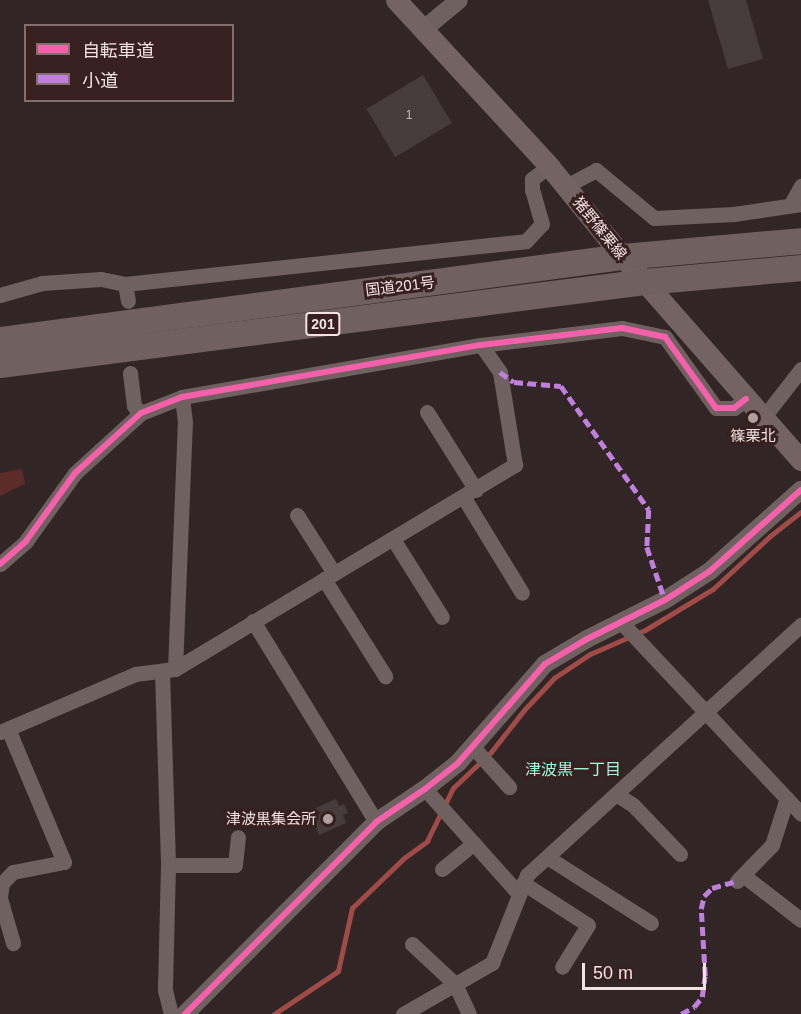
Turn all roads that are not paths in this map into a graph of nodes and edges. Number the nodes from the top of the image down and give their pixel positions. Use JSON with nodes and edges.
{"nodes":[{"id":1,"x":396,"y":0,"type":"edge"},
{"id":2,"x":459,"y":0,"type":"edge"},
{"id":3,"x":424,"y":29,"type":"junction"},
{"id":4,"x":549,"y":166,"type":"junction"},
{"id":5,"x":566,"y":186,"type":"junction"},
{"id":6,"x":801,"y":186,"type":"edge"},
{"id":7,"x":796,"y":204,"type":"edge"},
{"id":8,"x":801,"y":240,"type":"edge"},
{"id":9,"x":623,"y":257,"type":"junction"},
{"id":10,"x":801,"y":268,"type":"edge"},
{"id":11,"x":645,"y":282,"type":"junction"},
{"id":12,"x":125,"y":284,"type":"junction"},
{"id":13,"x":0,"y":295,"type":"edge"},
{"id":14,"x":128,"y":301,"type":"dead end"},
{"id":15,"x":0,"y":340,"type":"edge"},
{"id":16,"x":481,"y":345,"type":"junction"},
{"id":17,"x":0,"y":365,"type":"edge"},
{"id":18,"x":801,"y":369,"type":"edge"},
{"id":19,"x":130,"y":373,"type":"dead end"},
{"id":20,"x":182,"y":397,"type":"junction"},
{"id":21,"x":746,"y":399,"type":"junction"},
{"id":22,"x":427,"y":412,"type":"dead end"},
{"id":23,"x":141,"y":413,"type":"junction"},
{"id":24,"x":763,"y":418,"type":"junction"},
{"id":25,"x":801,"y":460,"type":"edge"},
{"id":26,"x":801,"y":490,"type":"edge"},
{"id":27,"x":470,"y":494,"type":"junction"},
{"id":28,"x":297,"y":515,"type":"dead end"},
{"id":29,"x":393,"y":539,"type":"junction"},
{"id":30,"x":0,"y":564,"type":"edge"},
{"id":31,"x":329,"y":576,"type":"junction"},
{"id":32,"x":522,"y":593,"type":"dead end"},
{"id":33,"x":442,"y":617,"type":"dead end"},
{"id":34,"x":253,"y":621,"type":"junction"},
{"id":35,"x":621,"y":622,"type":"junction"},
{"id":36,"x":801,"y":625,"type":"edge"},
{"id":37,"x":169,"y":670,"type":"junction"},
{"id":38,"x":385,"y":676,"type":"dead end"},
{"id":39,"x":707,"y":711,"type":"junction"},
{"id":40,"x":4,"y":730,"type":"edge"},
{"id":41,"x":473,"y":747,"type":"junction"},
{"id":42,"x":509,"y":787,"type":"dead end"},
{"id":43,"x":425,"y":789,"type":"junction"},
{"id":44,"x":616,"y":794,"type":"junction"},
{"id":45,"x":787,"y":798,"type":"junction"},
{"id":46,"x":801,"y":814,"type":"edge"},
{"id":47,"x":376,"y":822,"type":"junction"},
{"id":48,"x":238,"y":837,"type":"dead end"},
{"id":49,"x":474,"y":843,"type":"junction"},
{"id":50,"x":680,"y":854,"type":"dead end"},
{"id":51,"x":547,"y":857,"type":"junction"},
{"id":52,"x":168,"y":865,"type":"junction"},
{"id":53,"x":442,"y":869,"type":"dead end"},
{"id":54,"x":521,"y":888,"type":"junction"},
{"id":55,"x":0,"y":897,"type":"edge"},
{"id":56,"x":801,"y":920,"type":"edge"},
{"id":57,"x":651,"y":923,"type":"dead end"},
{"id":58,"x":13,"y":943,"type":"dead end"},
{"id":59,"x":412,"y":944,"type":"dead end"},
{"id":60,"x":562,"y":967,"type":"dead end"},
{"id":61,"x":455,"y":984,"type":"junction"},
{"id":62,"x":171,"y":1014,"type":"edge"},
{"id":63,"x":185,"y":1014,"type":"edge"},
{"id":64,"x":403,"y":1014,"type":"edge"},
{"id":65,"x":469,"y":1014,"type":"edge"}],
"edges":[{"from":1,"to":3,"type":"main road","name":"猪野篠栗線"},
{"from":2,"to":3,"type":"street"},
{"from":3,"to":4,"type":"main road","name":"猪野篠栗線"},
{"from":4,"to":5,"type":"main road","name":"猪野篠栗線"},
{"from":4,"to":12,"type":"street"},
{"from":5,"to":7,"type":"street"},
{"from":5,"to":9,"type":"main road","name":"猪野篠栗線"},
{"from":6,"to":7,"type":"street"},
{"from":8,"to":9,"type":"highway","name":"国道201号","number":"201"},
{"from":9,"to":11,"type":"main road","name":"猪野篠栗線"},
{"from":9,"to":15,"type":"highway","name":"国道201号","number":"201"},
{"from":10,"to":11,"type":"highway","name":"国道201号","number":"201"},
{"from":11,"to":17,"type":"highway","name":"国道201号","number":"201"},
{"from":11,"to":21,"type":"main road","name":"猪野篠栗線"},
{"from":12,"to":13,"type":"street"},
{"from":12,"to":14,"type":"street"},
{"from":16,"to":20,"type":"street"},
{"from":16,"to":21,"type":"street"},
{"from":16,"to":27,"type":"street"},
{"from":18,"to":24,"type":"street"},
{"from":19,"to":23,"type":"street"},
{"from":20,"to":23,"type":"street"},
{"from":20,"to":37,"type":"street"},
{"from":21,"to":24,"type":"main road","name":"猪野篠栗線"},
{"from":22,"to":27,"type":"street"},
{"from":23,"to":30,"type":"street"},
{"from":24,"to":25,"type":"main road","name":"猪野篠栗線"},
{"from":26,"to":35,"type":"street"},
{"from":27,"to":29,"type":"street"},
{"from":27,"to":32,"type":"street"},
{"from":28,"to":31,"type":"street"},
{"from":29,"to":31,"type":"street"},
{"from":29,"to":33,"type":"street"},
{"from":31,"to":34,"type":"street"},
{"from":31,"to":38,"type":"street"},
{"from":34,"to":37,"type":"street"},
{"from":34,"to":47,"type":"street"},
{"from":35,"to":39,"type":"street"},
{"from":35,"to":41,"type":"street"},
{"from":36,"to":39,"type":"street"},
{"from":37,"to":40,"type":"street"},
{"from":37,"to":52,"type":"street"},
{"from":39,"to":44,"type":"street"},
{"from":39,"to":45,"type":"street"},
{"from":40,"to":55,"type":"street"},
{"from":41,"to":42,"type":"street"},
{"from":41,"to":43,"type":"street"},
{"from":43,"to":47,"type":"street"},
{"from":43,"to":49,"type":"street"},
{"from":44,"to":50,"type":"street"},
{"from":44,"to":51,"type":"street"},
{"from":45,"to":46,"type":"street"},
{"from":45,"to":56,"type":"street"},
{"from":47,"to":63,"type":"street"},
{"from":48,"to":52,"type":"street"},
{"from":49,"to":53,"type":"street"},
{"from":49,"to":54,"type":"street"},
{"from":51,"to":54,"type":"street"},
{"from":51,"to":57,"type":"street"},
{"from":52,"to":62,"type":"street"},
{"from":54,"to":60,"type":"street"},
{"from":54,"to":61,"type":"street"},
{"from":55,"to":58,"type":"street"},
{"from":59,"to":61,"type":"street"},
{"from":61,"to":64,"type":"street"},
{"from":61,"to":65,"type":"street"}]}
